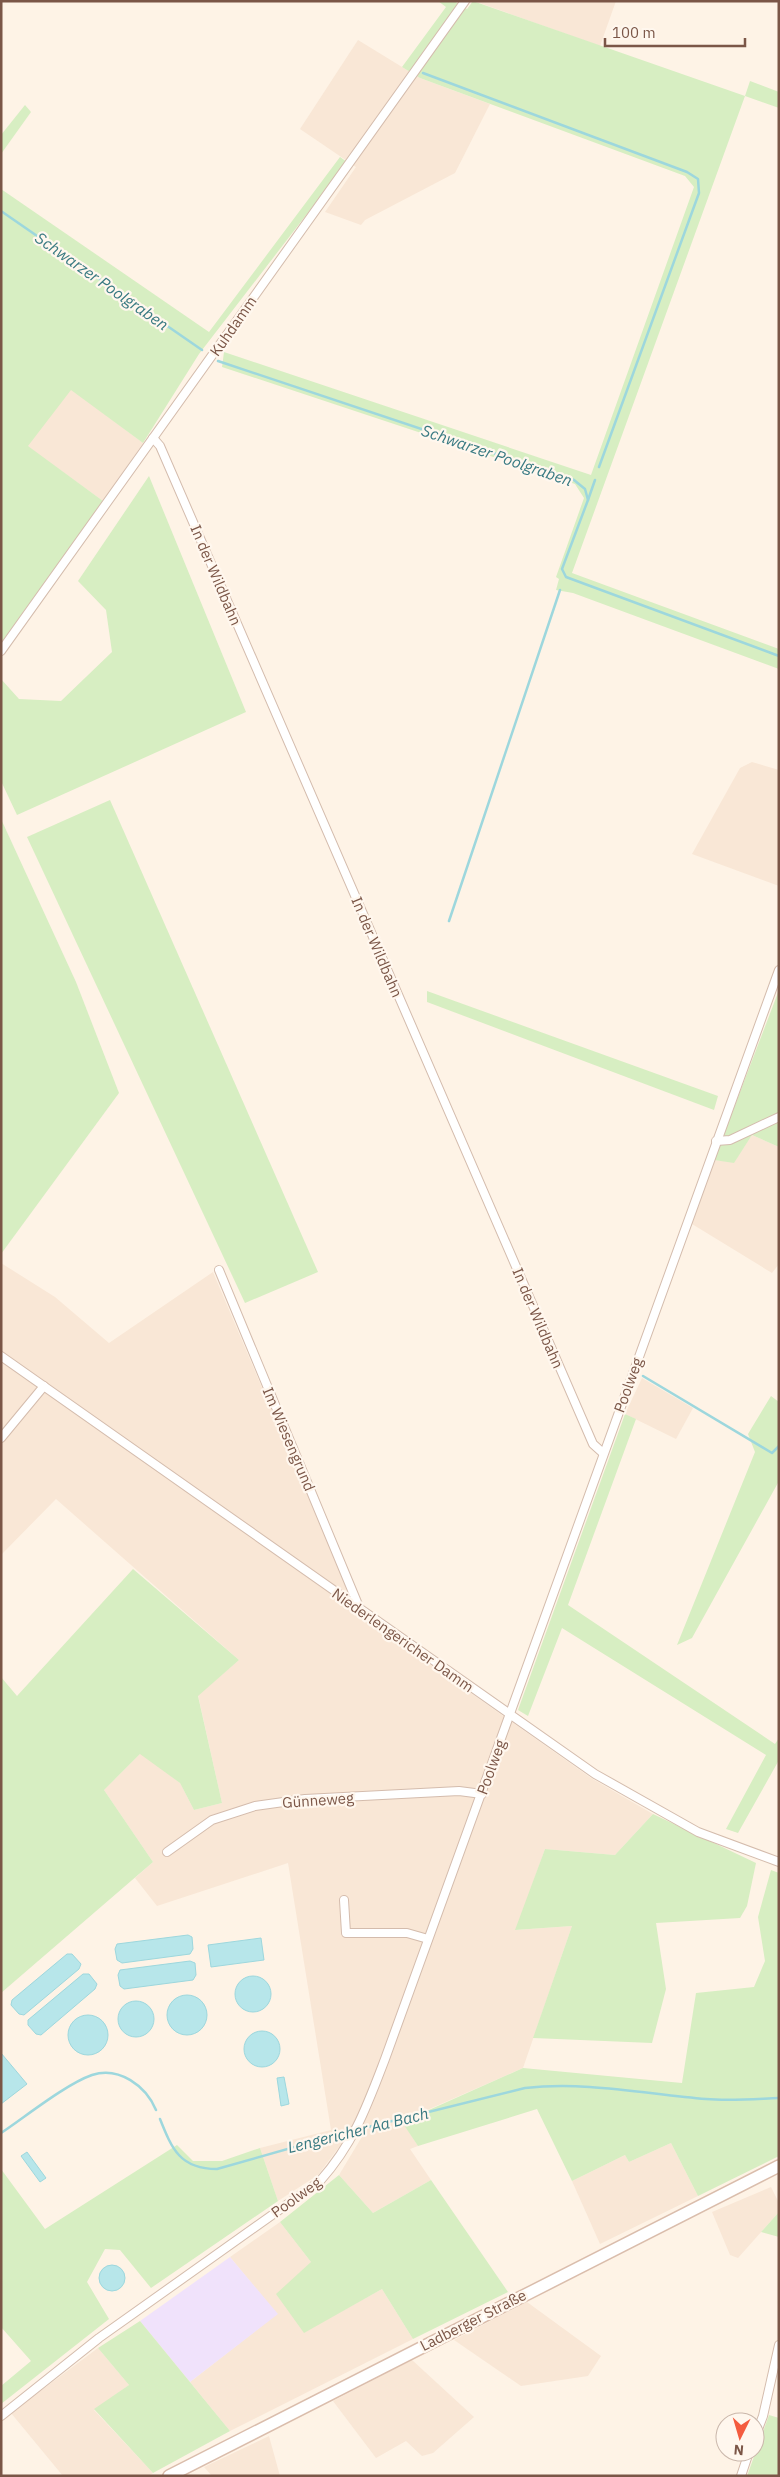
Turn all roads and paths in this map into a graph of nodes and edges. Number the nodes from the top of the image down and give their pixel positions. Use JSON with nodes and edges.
{"nodes":[{"id":1,"x":465,"y":1,"type":"edge"},
{"id":2,"x":153,"y":438,"type":"junction"},
{"id":3,"x":1,"y":651,"type":"edge"},
{"id":4,"x":779,"y":970,"type":"edge"},
{"id":5,"x":779,"y":1117,"type":"edge"},
{"id":6,"x":716,"y":1141,"type":"junction"},
{"id":7,"x":219,"y":1270,"type":"dead end"},
{"id":8,"x":1,"y":1356,"type":"edge"},
{"id":9,"x":44,"y":1386,"type":"junction"},
{"id":10,"x":1,"y":1438,"type":"edge"},
{"id":11,"x":604,"y":1453,"type":"junction"},
{"id":12,"x":359,"y":1609,"type":"junction"},
{"id":13,"x":510,"y":1716,"type":"junction"},
{"id":14,"x":482,"y":1794,"type":"junction"},
{"id":15,"x":167,"y":1852,"type":"dead end"},
{"id":16,"x":779,"y":1862,"type":"edge"},
{"id":17,"x":344,"y":1900,"type":"dead end"},
{"id":18,"x":428,"y":1939,"type":"junction"},
{"id":19,"x":779,"y":2166,"type":"edge"},
{"id":20,"x":779,"y":2345,"type":"edge"},
{"id":21,"x":764,"y":2412,"type":"edge"},
{"id":22,"x":1,"y":2416,"type":"edge"},
{"id":23,"x":746,"y":2462,"type":"edge"},
{"id":24,"x":169,"y":2476,"type":"edge"},
{"id":25,"x":741,"y":2476,"type":"edge"}],
"edges":[{"from":1,"to":2,"type":"street","name":"Kuhdamm"},
{"from":2,"to":3,"type":"street","name":"Kuhdamm"},
{"from":2,"to":11,"type":"street","name":"In der Wildbahn"},
{"from":4,"to":6,"type":"street","name":"Poolweg"},
{"from":5,"to":6,"type":"street"},
{"from":6,"to":11,"type":"street","name":"Poolweg"},
{"from":7,"to":12,"type":"street","name":"Im Wiesengrund"},
{"from":8,"to":9,"type":"street","name":"Niederlengericher Damm"},
{"from":9,"to":10,"type":"street"},
{"from":9,"to":12,"type":"street","name":"Niederlengericher Damm"},
{"from":11,"to":13,"type":"street","name":"Poolweg"},
{"from":12,"to":13,"type":"street","name":"Niederlengericher Damm"},
{"from":13,"to":14,"type":"street","name":"Poolweg"},
{"from":13,"to":16,"type":"street","name":"Niederlengericher Damm"},
{"from":14,"to":15,"type":"street","name":"Günneweg"},
{"from":14,"to":18,"type":"street","name":"Poolweg"},
{"from":17,"to":18,"type":"street"},
{"from":18,"to":22,"type":"street","name":"Poolweg"},
{"from":19,"to":24,"type":"main road","name":"Ladberger Straße"},
{"from":20,"to":21,"type":"street"},
{"from":23,"to":25,"type":"street"}]}
